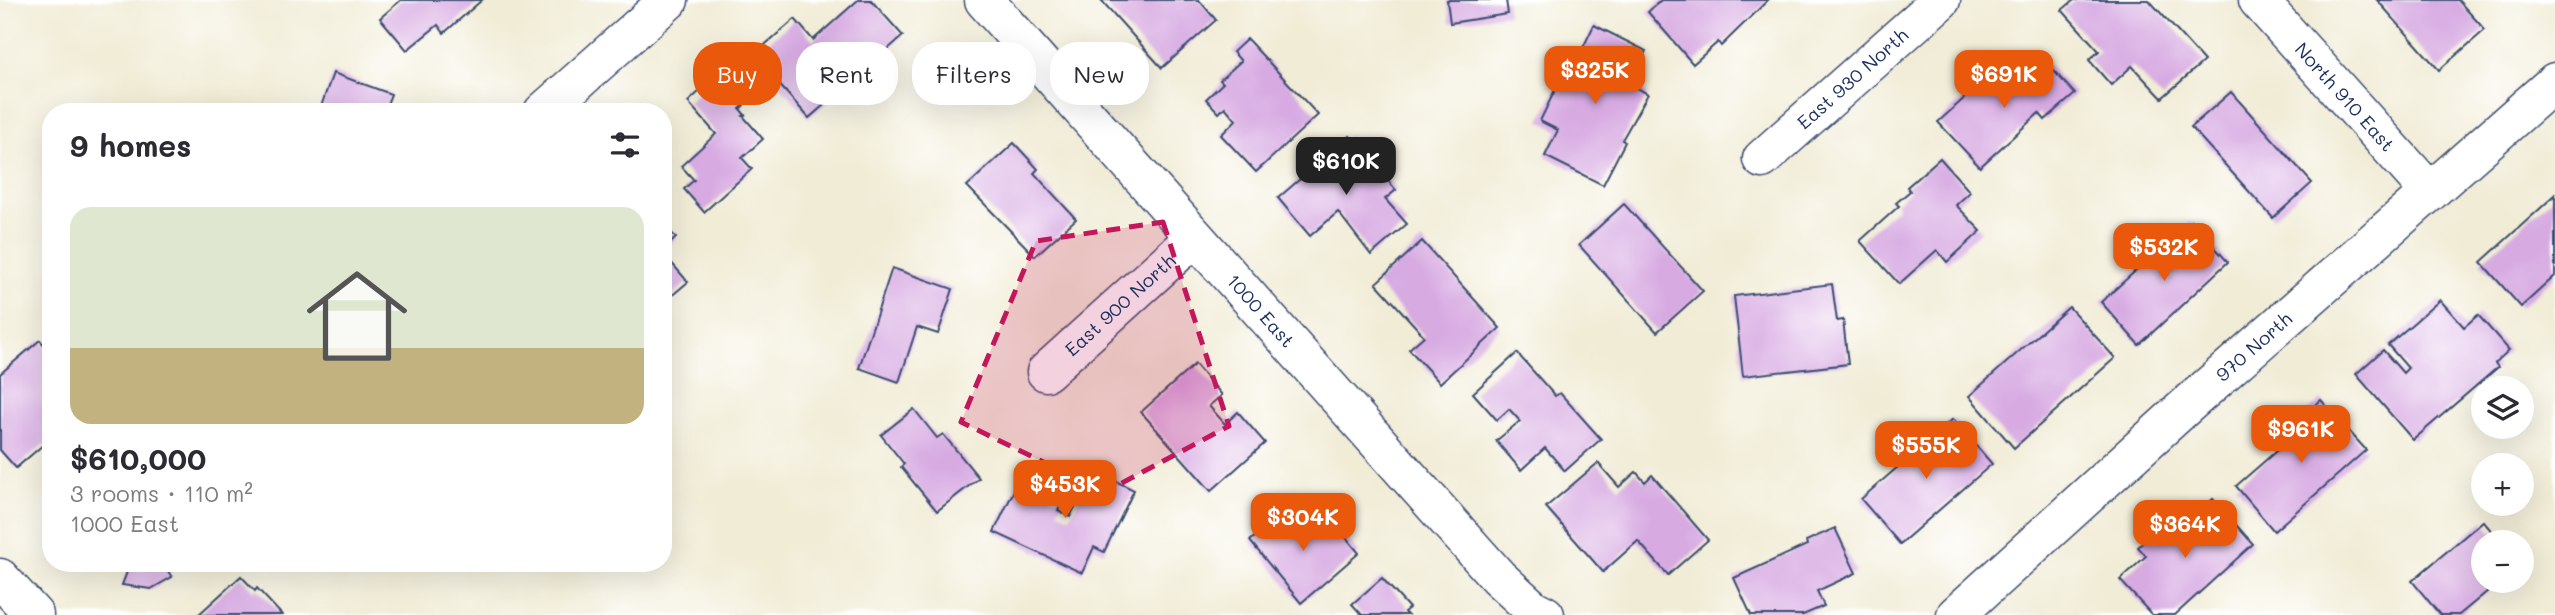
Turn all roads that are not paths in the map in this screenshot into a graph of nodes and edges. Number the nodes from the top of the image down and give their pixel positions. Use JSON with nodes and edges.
{"nodes":[{"id":1,"x":668,"y":0,"type":"edge"},
{"id":2,"x":984,"y":0,"type":"edge"},
{"id":3,"x":1941,"y":0,"type":"edge"},
{"id":4,"x":2258,"y":0,"type":"edge"},
{"id":5,"x":2555,"y":82,"type":"edge"},
{"id":6,"x":553,"y":103,"type":"edge"},
{"id":7,"x":1762,"y":159,"type":"dead end"},
{"id":8,"x":2430,"y":192,"type":"junction"},
{"id":9,"x":1194,"y":238,"type":"junction"},
{"id":10,"x":1046,"y":372,"type":"dead end"},
{"id":11,"x":0,"y":578,"type":"edge"},
{"id":12,"x":34,"y":615,"type":"edge"},
{"id":13,"x":1545,"y":615,"type":"edge"},
{"id":14,"x":1956,"y":615,"type":"edge"}],
"edges":[{"from":1,"to":6,"type":"street"},
{"from":2,"to":9,"type":"street","name":"1000 East"},
{"from":3,"to":7,"type":"street","name":"East 930 North"},
{"from":4,"to":8,"type":"street","name":"North 910 East"},
{"from":5,"to":8,"type":"street","name":"970 North"},
{"from":8,"to":14,"type":"street","name":"970 North"},
{"from":9,"to":10,"type":"street","name":"East 900 North"},
{"from":9,"to":13,"type":"street","name":"1000 East"},
{"from":11,"to":12,"type":"street"}]}
